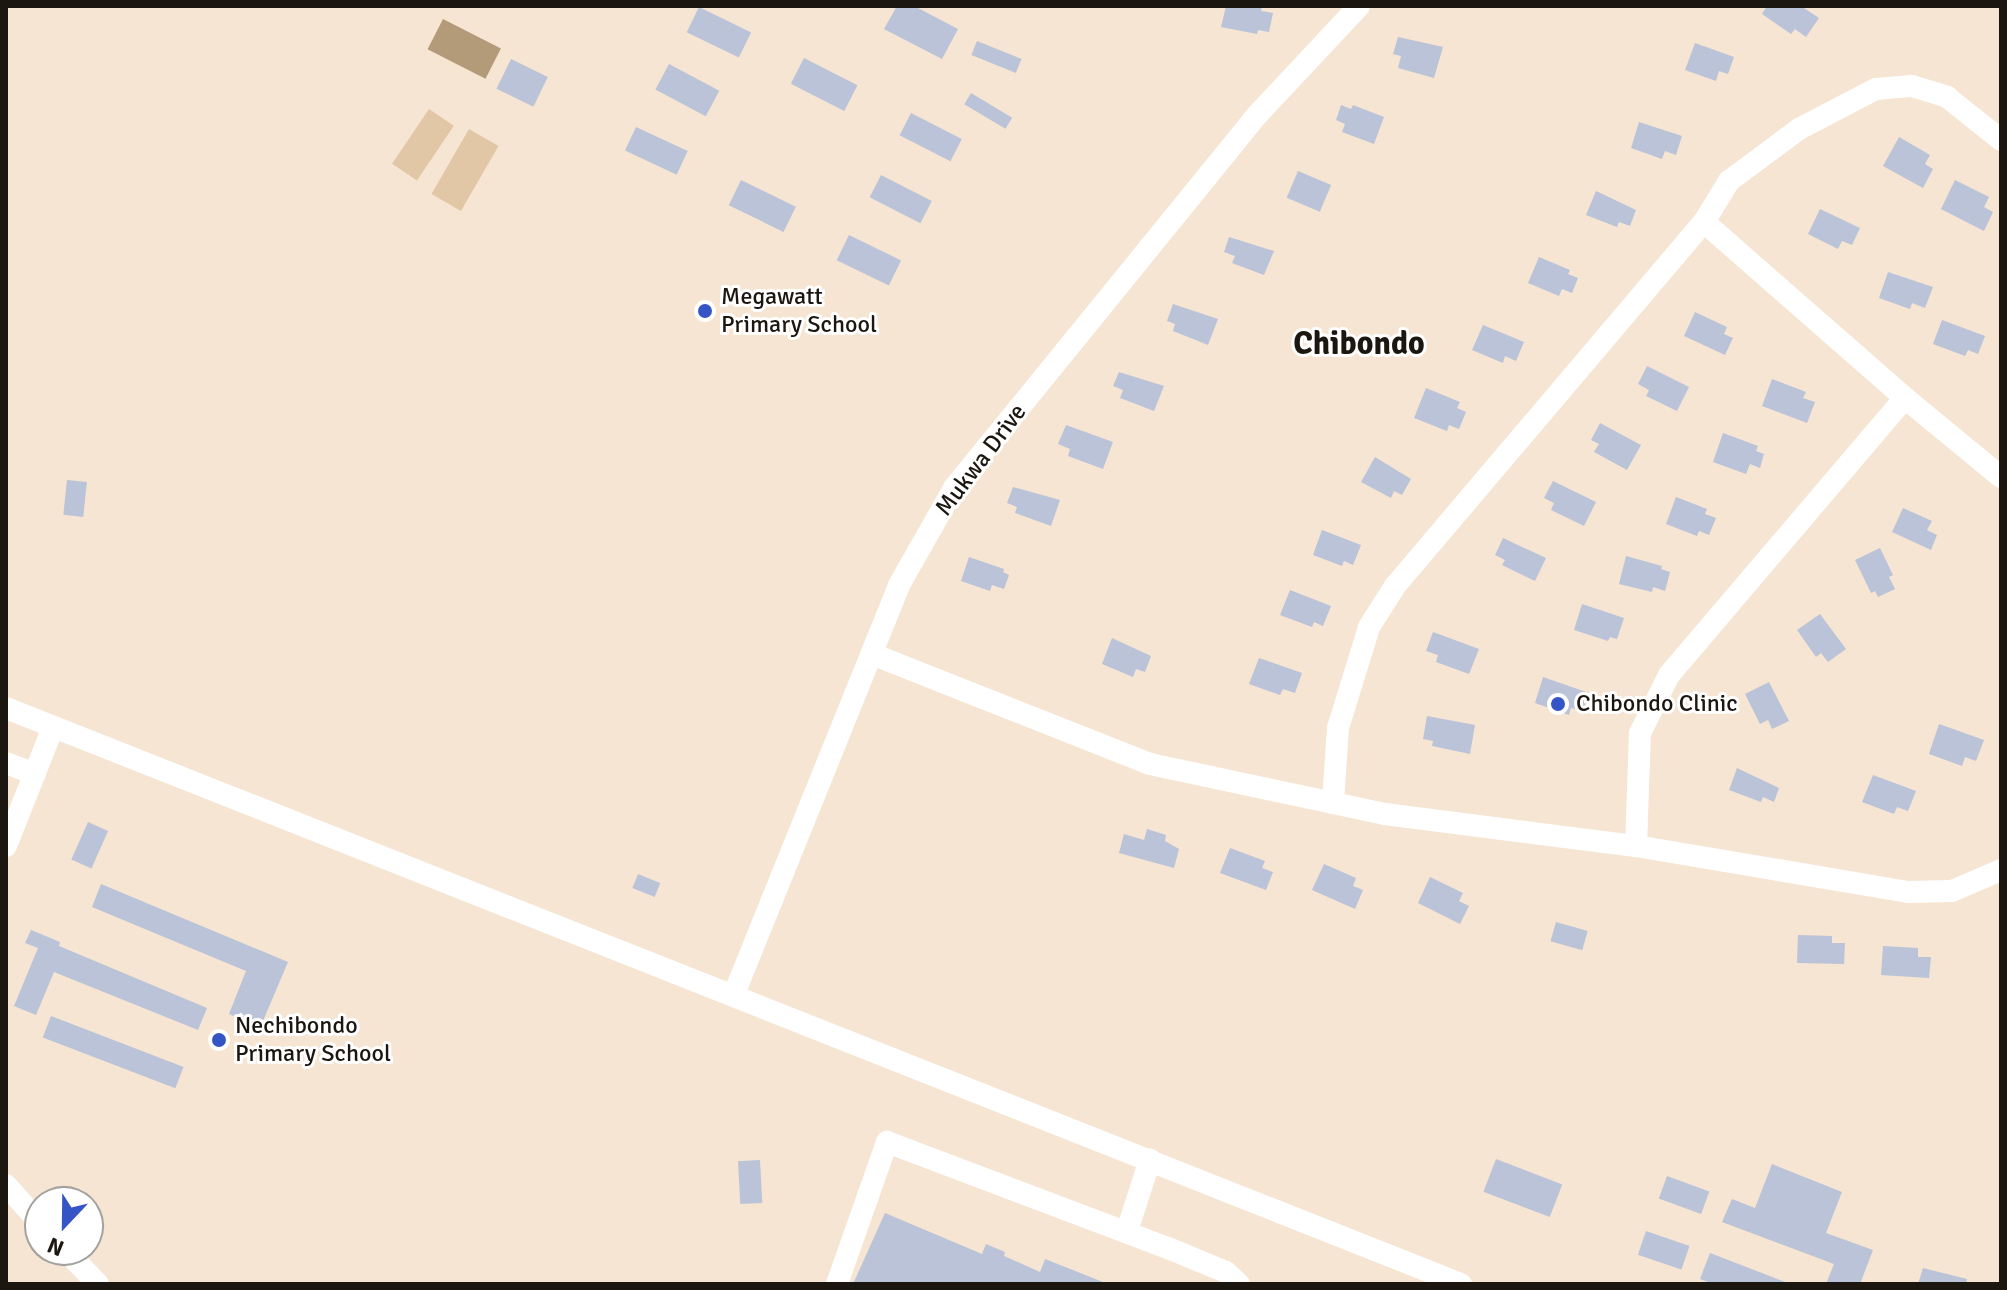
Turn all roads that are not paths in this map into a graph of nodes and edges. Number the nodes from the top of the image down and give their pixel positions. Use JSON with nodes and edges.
{"nodes":[{"id":1,"x":1359,"y":6,"type":"edge"},
{"id":2,"x":2001,"y":140,"type":"edge"},
{"id":3,"x":1704,"y":222,"type":"junction"},
{"id":4,"x":1905,"y":398,"type":"junction"},
{"id":5,"x":2001,"y":477,"type":"edge"},
{"id":6,"x":872,"y":654,"type":"junction"},
{"id":7,"x":6,"y":708,"type":"edge"},
{"id":8,"x":53,"y":727,"type":"junction"},
{"id":9,"x":6,"y":763,"type":"edge"},
{"id":10,"x":35,"y":774,"type":"junction"},
{"id":11,"x":1333,"y":803,"type":"junction"},
{"id":12,"x":6,"y":846,"type":"edge"},
{"id":13,"x":1636,"y":846,"type":"junction"},
{"id":14,"x":2001,"y":870,"type":"edge"},
{"id":15,"x":734,"y":994,"type":"junction"},
{"id":16,"x":1150,"y":1160,"type":"junction"},
{"id":17,"x":6,"y":1185,"type":"edge"},
{"id":18,"x":24,"y":1205,"type":"edge"},
{"id":19,"x":1127,"y":1231,"type":"junction"},
{"id":20,"x":81,"y":1266,"type":"edge"},
{"id":21,"x":98,"y":1284,"type":"edge"},
{"id":22,"x":837,"y":1284,"type":"edge"},
{"id":23,"x":1239,"y":1284,"type":"edge"},
{"id":24,"x":1461,"y":1284,"type":"edge"}],
"edges":[{"from":1,"to":6,"type":"street","name":"Mukwa Drive"},
{"from":2,"to":3,"type":"street"},
{"from":3,"to":4,"type":"street"},
{"from":3,"to":11,"type":"street"},
{"from":4,"to":5,"type":"street"},
{"from":4,"to":13,"type":"street"},
{"from":6,"to":11,"type":"street"},
{"from":6,"to":15,"type":"street","name":"Mukwa Drive"},
{"from":7,"to":8,"type":"street"},
{"from":8,"to":10,"type":"street"},
{"from":8,"to":15,"type":"street"},
{"from":9,"to":10,"type":"street"},
{"from":10,"to":12,"type":"street"},
{"from":11,"to":13,"type":"street"},
{"from":13,"to":14,"type":"street"},
{"from":15,"to":16,"type":"street"},
{"from":16,"to":19,"type":"street"},
{"from":16,"to":24,"type":"street"},
{"from":17,"to":18,"type":"street"},
{"from":19,"to":22,"type":"street"},
{"from":19,"to":23,"type":"street"},
{"from":20,"to":21,"type":"street"}]}
